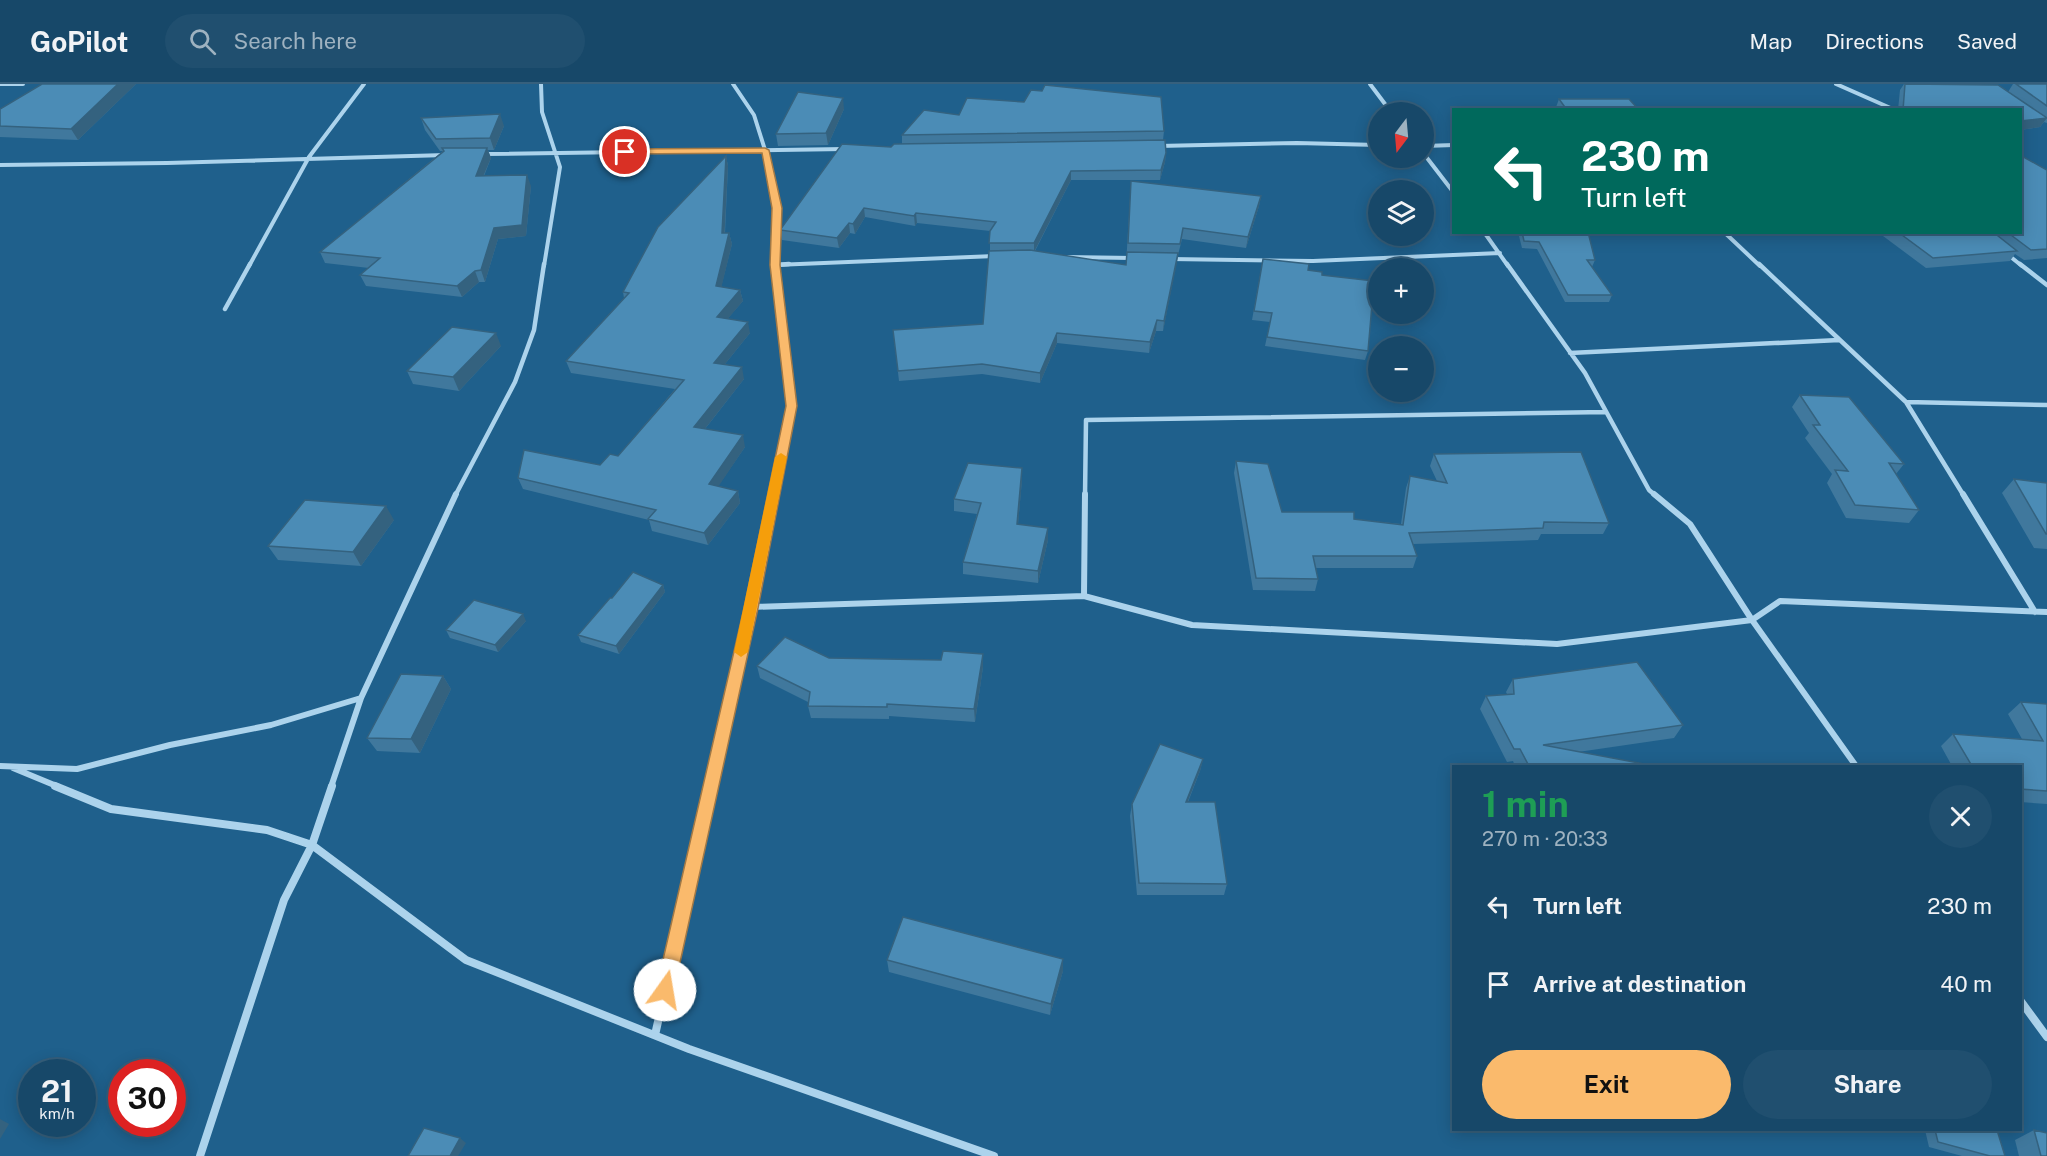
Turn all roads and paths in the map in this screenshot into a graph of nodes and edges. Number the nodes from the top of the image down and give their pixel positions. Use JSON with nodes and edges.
{"nodes":[{"id":1,"x":0,"y":84,"type":"edge"},
{"id":2,"x":23,"y":84,"type":"edge"},
{"id":3,"x":364,"y":84,"type":"edge"},
{"id":4,"x":541,"y":84,"type":"edge"},
{"id":5,"x":733,"y":84,"type":"edge"},
{"id":6,"x":1370,"y":84,"type":"edge"},
{"id":7,"x":1836,"y":84,"type":"edge"},
{"id":8,"x":1384,"y":102,"type":"edge"},
{"id":9,"x":1890,"y":108,"type":"edge"},
{"id":10,"x":1368,"y":145,"type":"edge"},
{"id":11,"x":1452,"y":145,"type":"edge"},
{"id":12,"x":1156,"y":146,"type":"edge"},
{"id":13,"x":1434,"y":146,"type":"edge"},
{"id":14,"x":849,"y":149,"type":"edge"},
{"id":15,"x":765,"y":150,"type":"junction"},
{"id":16,"x":555,"y":153,"type":"junction"},
{"id":17,"x":473,"y":154,"type":"edge"},
{"id":18,"x":450,"y":155,"type":"edge"},
{"id":19,"x":309,"y":157,"type":"junction"},
{"id":20,"x":0,"y":165,"type":"edge"},
{"id":21,"x":1434,"y":167,"type":"edge"},
{"id":22,"x":1452,"y":190,"type":"edge"},
{"id":23,"x":1486,"y":234,"type":"edge"},
{"id":24,"x":1726,"y":234,"type":"edge"},
{"id":25,"x":2004,"y":252,"type":"edge"},
{"id":26,"x":1500,"y":253,"type":"junction"},
{"id":27,"x":1005,"y":256,"type":"edge"},
{"id":28,"x":1064,"y":257,"type":"edge"},
{"id":29,"x":1135,"y":258,"type":"edge"},
{"id":30,"x":1159,"y":258,"type":"edge"},
{"id":31,"x":775,"y":265,"type":"junction"},
{"id":32,"x":2047,"y":285,"type":"edge"},
{"id":33,"x":225,"y":309,"type":"dead end"},
{"id":34,"x":1839,"y":340,"type":"junction"},
{"id":35,"x":1570,"y":353,"type":"junction"},
{"id":36,"x":1906,"y":402,"type":"junction"},
{"id":37,"x":2047,"y":405,"type":"edge"},
{"id":38,"x":1606,"y":412,"type":"junction"},
{"id":39,"x":1084,"y":596,"type":"junction"},
{"id":40,"x":751,"y":608,"type":"junction"},
{"id":41,"x":2035,"y":612,"type":"junction"},
{"id":42,"x":2047,"y":612,"type":"edge"},
{"id":43,"x":1752,"y":620,"type":"junction"},
{"id":44,"x":361,"y":698,"type":"junction"},
{"id":45,"x":1855,"y":765,"type":"edge"},
{"id":46,"x":0,"y":766,"type":"edge"},
{"id":47,"x":13,"y":768,"type":"junction"},
{"id":48,"x":312,"y":845,"type":"junction"},
{"id":49,"x":2022,"y":1003,"type":"edge"},
{"id":50,"x":655,"y":1035,"type":"junction"},
{"id":51,"x":2047,"y":1037,"type":"edge"},
{"id":52,"x":200,"y":1156,"type":"edge"},
{"id":53,"x":994,"y":1156,"type":"edge"}],
"edges":[{"from":1,"to":2,"type":"street"},
{"from":3,"to":19,"type":"street"},
{"from":4,"to":16,"type":"street"},
{"from":5,"to":15,"type":"street"},
{"from":6,"to":8,"type":"street"},
{"from":7,"to":9,"type":"street"},
{"from":10,"to":12,"type":"street"},
{"from":11,"to":13,"type":"street"},
{"from":14,"to":15,"type":"street"},
{"from":15,"to":16,"type":"street"},
{"from":15,"to":31,"type":"street"},
{"from":16,"to":17,"type":"street"},
{"from":16,"to":44,"type":"street"},
{"from":18,"to":19,"type":"street"},
{"from":19,"to":20,"type":"street"},
{"from":19,"to":33,"type":"street"},
{"from":21,"to":22,"type":"street"},
{"from":23,"to":26,"type":"street"},
{"from":24,"to":34,"type":"street"},
{"from":25,"to":32,"type":"street"},
{"from":26,"to":30,"type":"street"},
{"from":26,"to":35,"type":"street"},
{"from":27,"to":31,"type":"street"},
{"from":28,"to":29,"type":"street"},
{"from":31,"to":40,"type":"street"},
{"from":34,"to":35,"type":"street"},
{"from":34,"to":36,"type":"street"},
{"from":35,"to":38,"type":"street"},
{"from":36,"to":37,"type":"street"},
{"from":36,"to":41,"type":"street"},
{"from":38,"to":39,"type":"street"},
{"from":38,"to":43,"type":"street"},
{"from":39,"to":40,"type":"street"},
{"from":39,"to":43,"type":"street"},
{"from":40,"to":50,"type":"street"},
{"from":41,"to":42,"type":"street"},
{"from":41,"to":43,"type":"street"},
{"from":43,"to":45,"type":"street"},
{"from":44,"to":47,"type":"street"},
{"from":44,"to":48,"type":"street"},
{"from":46,"to":47,"type":"street"},
{"from":47,"to":48,"type":"street"},
{"from":48,"to":50,"type":"street"},
{"from":48,"to":52,"type":"street"},
{"from":49,"to":51,"type":"street"},
{"from":50,"to":53,"type":"street"}]}
